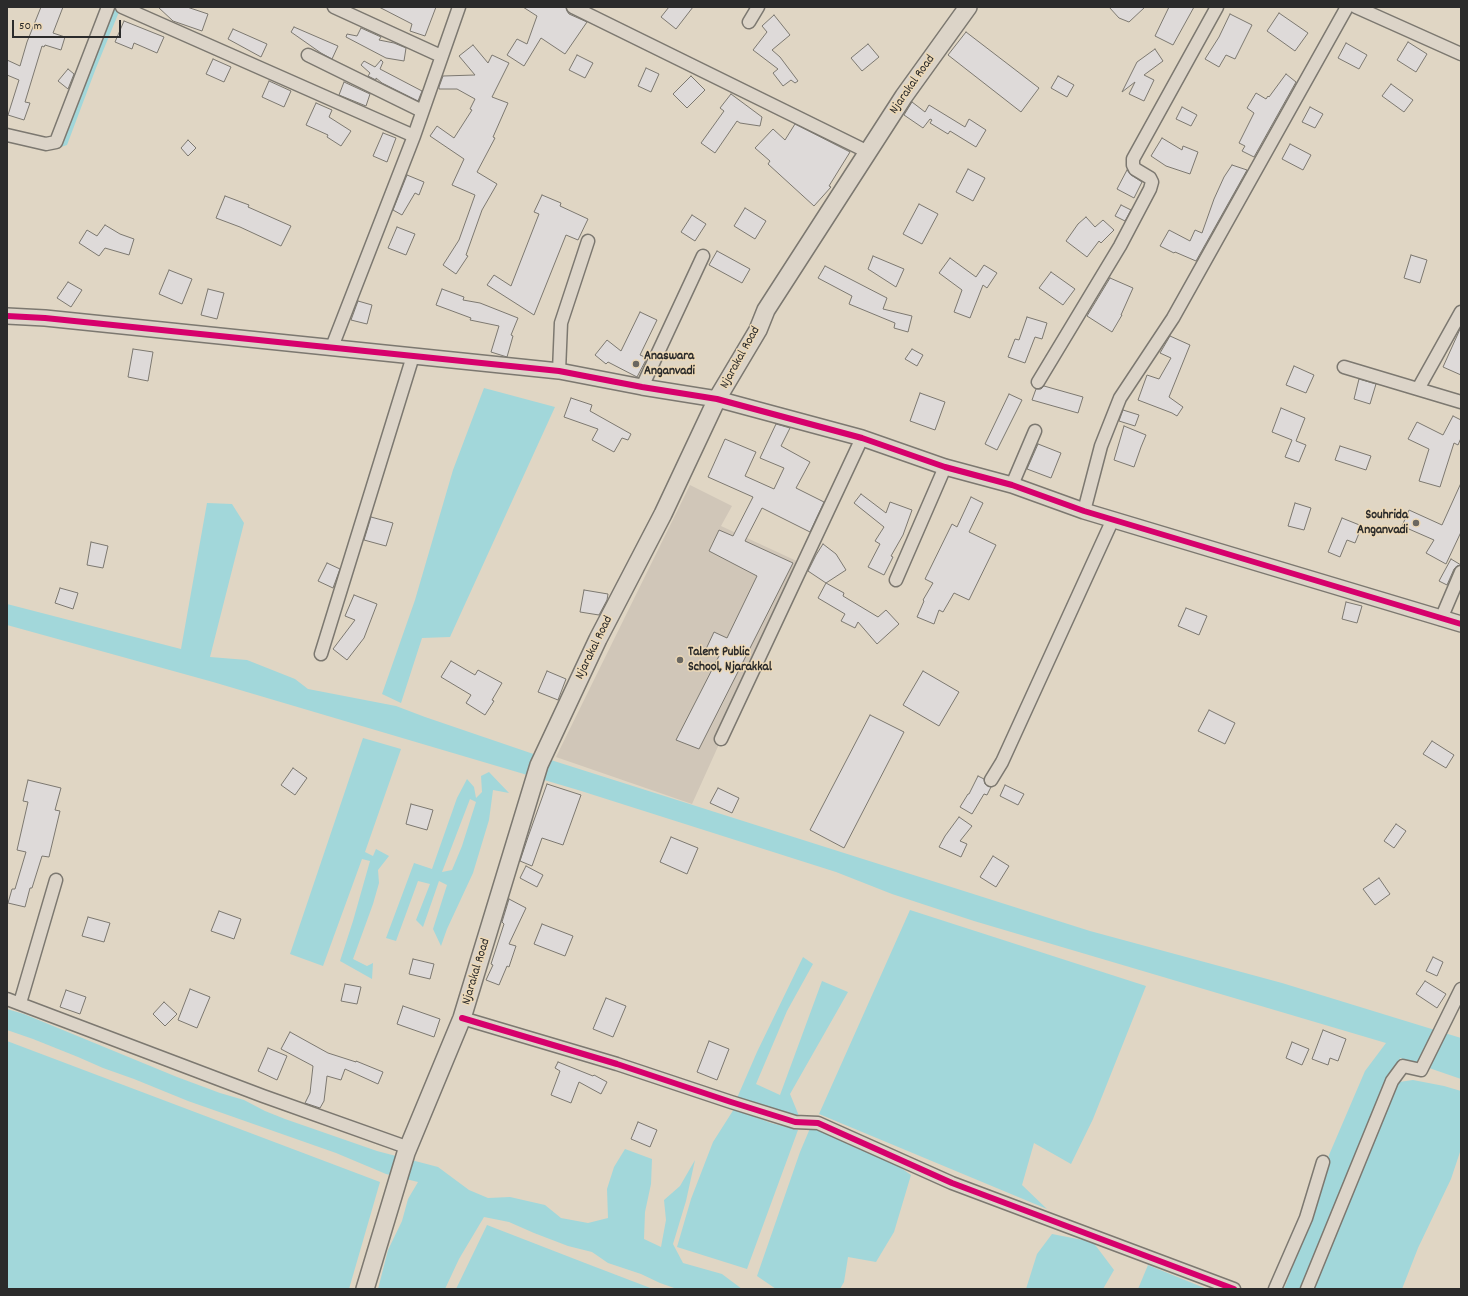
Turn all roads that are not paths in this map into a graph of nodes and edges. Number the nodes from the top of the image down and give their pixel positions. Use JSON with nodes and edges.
{"nodes":[{"id":1,"x":108,"y":7,"type":"edge"},
{"id":2,"x":334,"y":7,"type":"edge"},
{"id":3,"x":459,"y":7,"type":"edge"},
{"id":4,"x":574,"y":7,"type":"edge"},
{"id":5,"x":758,"y":7,"type":"edge"},
{"id":6,"x":968,"y":7,"type":"edge"},
{"id":7,"x":1217,"y":7,"type":"edge"},
{"id":8,"x":1347,"y":7,"type":"edge"},
{"id":9,"x":1356,"y":7,"type":"edge"},
{"id":10,"x":128,"y":8,"type":"edge"},
{"id":11,"x":749,"y":22,"type":"dead end"},
{"id":12,"x":308,"y":54,"type":"dead end"},
{"id":13,"x":1461,"y":54,"type":"edge"},
{"id":14,"x":441,"y":56,"type":"junction"},
{"id":15,"x":422,"y":111,"type":"junction"},
{"id":16,"x":7,"y":135,"type":"edge"},
{"id":17,"x":414,"y":136,"type":"junction"},
{"id":18,"x":868,"y":152,"type":"junction"},
{"id":19,"x":588,"y":241,"type":"dead end"},
{"id":20,"x":703,"y":256,"type":"dead end"},
{"id":21,"x":1461,"y":312,"type":"edge"},
{"id":22,"x":7,"y":316,"type":"edge"},
{"id":23,"x":332,"y":347,"type":"junction"},
{"id":24,"x":413,"y":356,"type":"junction"},
{"id":25,"x":1344,"y":367,"type":"dead end"},
{"id":26,"x":559,"y":371,"type":"junction"},
{"id":27,"x":1038,"y":382,"type":"dead end"},
{"id":28,"x":642,"y":388,"type":"junction"},
{"id":29,"x":1418,"y":389,"type":"junction"},
{"id":30,"x":718,"y":399,"type":"junction"},
{"id":31,"x":1461,"y":402,"type":"edge"},
{"id":32,"x":1035,"y":431,"type":"dead end"},
{"id":33,"x":862,"y":438,"type":"junction"},
{"id":34,"x":945,"y":467,"type":"junction"},
{"id":35,"x":1012,"y":485,"type":"junction"},
{"id":36,"x":1084,"y":511,"type":"junction"},
{"id":37,"x":1113,"y":519,"type":"junction"},
{"id":38,"x":1461,"y":572,"type":"edge"},
{"id":39,"x":896,"y":580,"type":"dead end"},
{"id":40,"x":1441,"y":619,"type":"junction"},
{"id":41,"x":1461,"y":624,"type":"edge"},
{"id":42,"x":321,"y":654,"type":"dead end"},
{"id":43,"x":721,"y":739,"type":"dead end"},
{"id":44,"x":991,"y":780,"type":"dead end"},
{"id":45,"x":56,"y":880,"type":"dead end"},
{"id":46,"x":1461,"y":989,"type":"edge"},
{"id":47,"x":7,"y":999,"type":"edge"},
{"id":48,"x":20,"y":1003,"type":"junction"},
{"id":49,"x":462,"y":1018,"type":"junction"},
{"id":50,"x":408,"y":1150,"type":"junction"},
{"id":51,"x":1324,"y":1162,"type":"dead end"},
{"id":52,"x":366,"y":1289,"type":"edge"},
{"id":53,"x":1234,"y":1289,"type":"edge"},
{"id":54,"x":1275,"y":1289,"type":"edge"},
{"id":55,"x":1307,"y":1289,"type":"edge"}],
"edges":[{"from":1,"to":16,"type":"street"},
{"from":2,"to":14,"type":"street"},
{"from":3,"to":14,"type":"street"},
{"from":4,"to":18,"type":"street"},
{"from":5,"to":11,"type":"street"},
{"from":6,"to":18,"type":"main road","name":"Njarakal Road"},
{"from":7,"to":27,"type":"street"},
{"from":8,"to":36,"type":"street"},
{"from":9,"to":13,"type":"street"},
{"from":10,"to":17,"type":"street"},
{"from":12,"to":15,"type":"street"},
{"from":14,"to":15,"type":"street"},
{"from":15,"to":17,"type":"street"},
{"from":17,"to":23,"type":"street"},
{"from":18,"to":30,"type":"main road","name":"Njarakal Road"},
{"from":19,"to":26,"type":"street"},
{"from":20,"to":28,"type":"street"},
{"from":21,"to":29,"type":"street"},
{"from":22,"to":23,"type":"street"},
{"from":23,"to":24,"type":"street"},
{"from":24,"to":26,"type":"street"},
{"from":24,"to":42,"type":"street"},
{"from":25,"to":29,"type":"street"},
{"from":26,"to":28,"type":"street"},
{"from":28,"to":30,"type":"street"},
{"from":29,"to":31,"type":"street"},
{"from":30,"to":33,"type":"street"},
{"from":30,"to":49,"type":"main road","name":"Njarakal Road"},
{"from":32,"to":35,"type":"street"},
{"from":33,"to":34,"type":"street"},
{"from":33,"to":43,"type":"street"},
{"from":34,"to":35,"type":"street"},
{"from":34,"to":39,"type":"street"},
{"from":35,"to":36,"type":"street"},
{"from":36,"to":37,"type":"street"},
{"from":37,"to":40,"type":"street"},
{"from":37,"to":44,"type":"street"},
{"from":38,"to":40,"type":"street"},
{"from":40,"to":41,"type":"street"},
{"from":45,"to":48,"type":"street"},
{"from":46,"to":55,"type":"street"},
{"from":47,"to":48,"type":"street"},
{"from":48,"to":50,"type":"street"},
{"from":49,"to":50,"type":"main road","name":"Njarakal Road"},
{"from":49,"to":53,"type":"street"},
{"from":50,"to":52,"type":"main road","name":"Njarakal Road"},
{"from":51,"to":54,"type":"street"}]}
